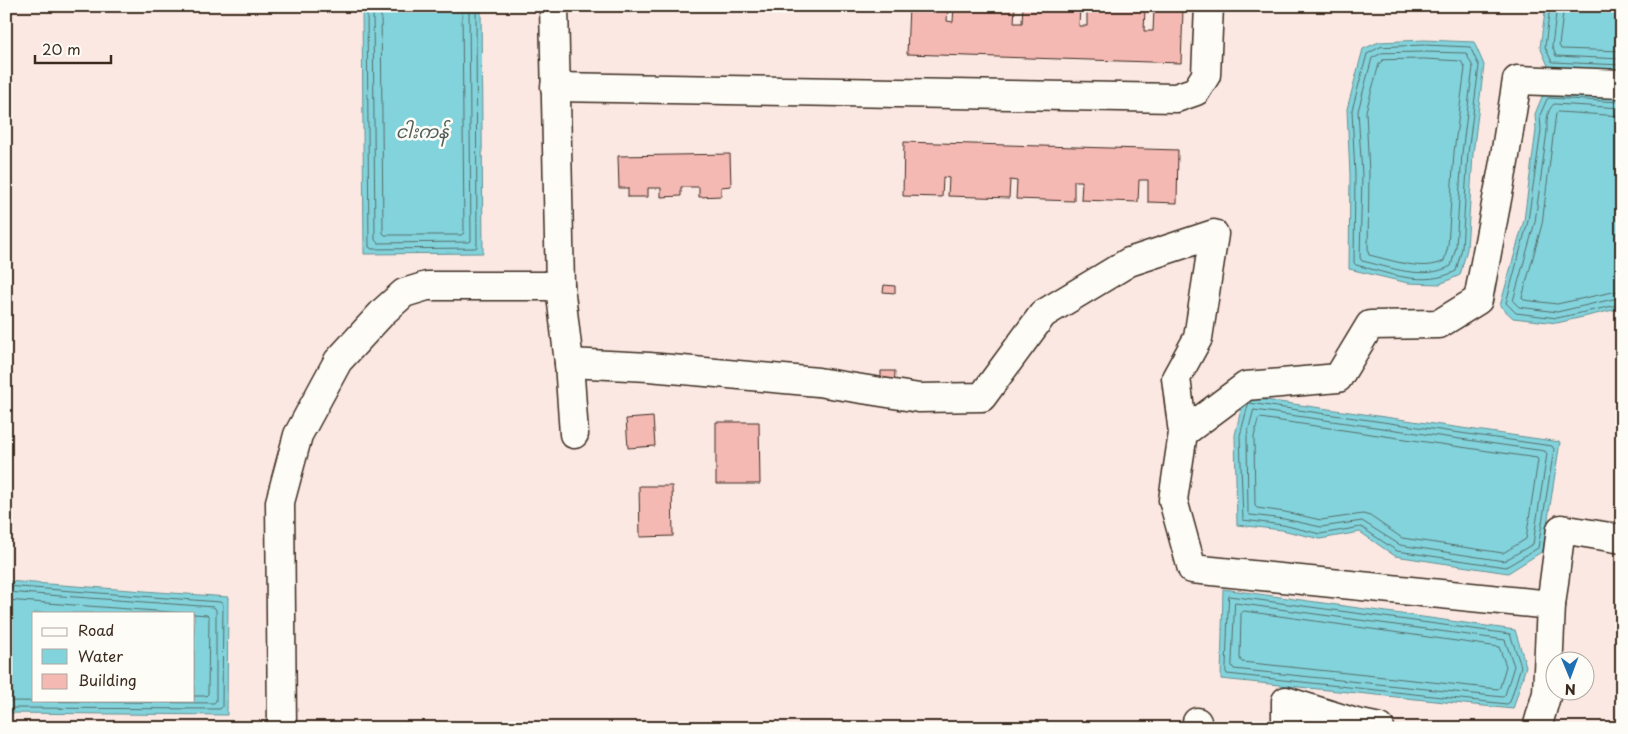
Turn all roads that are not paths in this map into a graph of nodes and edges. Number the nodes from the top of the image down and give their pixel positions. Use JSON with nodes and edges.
{"nodes":[{"id":1,"x":554,"y":6,"type":"edge"},
{"id":2,"x":1209,"y":6,"type":"edge"},
{"id":3,"x":1622,"y":84,"type":"edge"},
{"id":4,"x":555,"y":87,"type":"junction"},
{"id":5,"x":560,"y":286,"type":"junction"},
{"id":6,"x":570,"y":363,"type":"junction"},
{"id":7,"x":1182,"y":433,"type":"junction"},
{"id":8,"x":574,"y":434,"type":"dead end"},
{"id":9,"x":1622,"y":539,"type":"edge"},
{"id":10,"x":1551,"y":605,"type":"junction"},
{"id":11,"x":282,"y":728,"type":"edge"},
{"id":12,"x":1286,"y":728,"type":"edge"},
{"id":13,"x":1380,"y":728,"type":"edge"},
{"id":14,"x":1537,"y":728,"type":"edge"}],
"edges":[{"from":1,"to":4,"type":"street"},
{"from":2,"to":4,"type":"street"},
{"from":3,"to":7,"type":"street"},
{"from":4,"to":5,"type":"street"},
{"from":5,"to":6,"type":"street"},
{"from":5,"to":11,"type":"street"},
{"from":6,"to":7,"type":"street"},
{"from":6,"to":8,"type":"street"},
{"from":7,"to":10,"type":"street"},
{"from":9,"to":10,"type":"street"},
{"from":10,"to":14,"type":"street"},
{"from":12,"to":13,"type":"street"}]}
